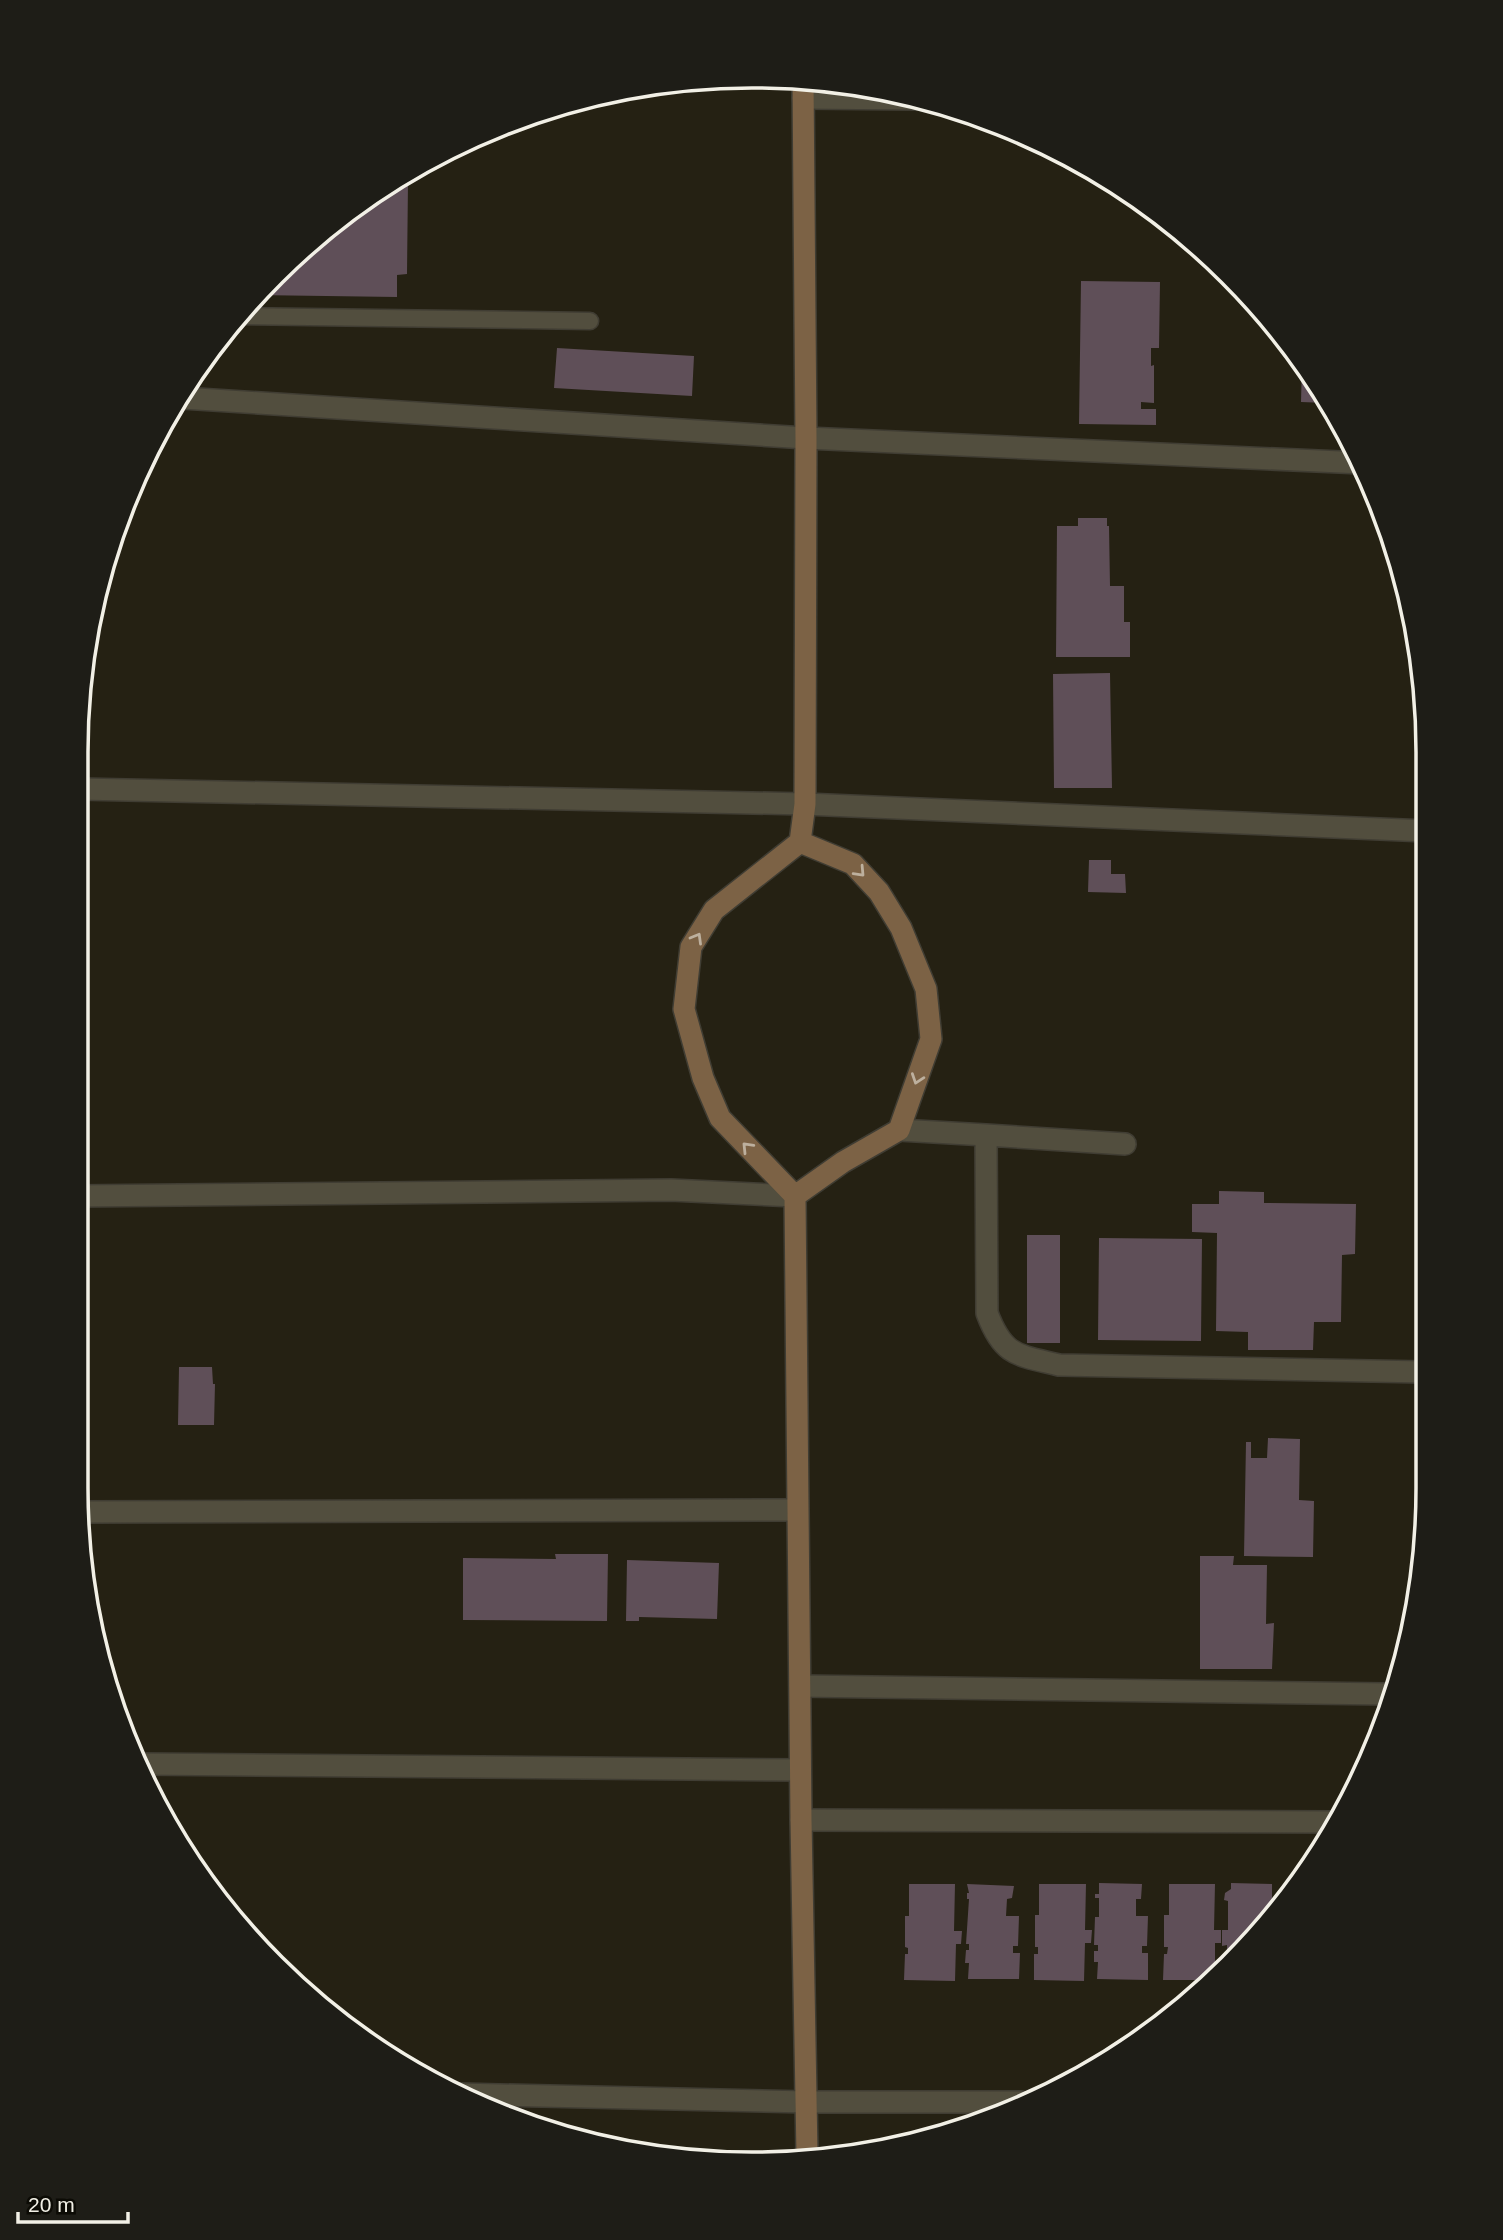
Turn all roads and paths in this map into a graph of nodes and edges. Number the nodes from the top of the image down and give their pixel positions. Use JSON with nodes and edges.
{"nodes":[{"id":1,"x":803,"y":89,"type":"edge"},
{"id":2,"x":250,"y":316,"type":"edge"},
{"id":3,"x":590,"y":321,"type":"dead end"},
{"id":4,"x":189,"y":398,"type":"edge"},
{"id":5,"x":806,"y":438,"type":"junction"},
{"id":6,"x":1349,"y":462,"type":"edge"},
{"id":7,"x":88,"y":789,"type":"edge"},
{"id":8,"x":805,"y":804,"type":"junction"},
{"id":9,"x":1416,"y":831,"type":"edge"},
{"id":10,"x":800,"y":842,"type":"junction"},
{"id":11,"x":899,"y":1130,"type":"junction"},
{"id":12,"x":986,"y":1135,"type":"junction"},
{"id":13,"x":1125,"y":1144,"type":"dead end"},
{"id":14,"x":88,"y":1196,"type":"edge"},
{"id":15,"x":795,"y":1196,"type":"junction"},
{"id":16,"x":1416,"y":1372,"type":"edge"},
{"id":17,"x":797,"y":1510,"type":"junction"},
{"id":18,"x":89,"y":1513,"type":"edge"},
{"id":19,"x":800,"y":1686,"type":"junction"},
{"id":20,"x":1382,"y":1694,"type":"edge"},
{"id":21,"x":148,"y":1764,"type":"edge"},
{"id":22,"x":800,"y":1770,"type":"junction"},
{"id":23,"x":801,"y":1819,"type":"junction"},
{"id":24,"x":1326,"y":1822,"type":"edge"},
{"id":25,"x":481,"y":2094,"type":"edge"},
{"id":26,"x":807,"y":2102,"type":"junction"},
{"id":27,"x":1006,"y":2102,"type":"edge"},
{"id":28,"x":807,"y":2150,"type":"edge"}],
"edges":[{"from":1,"to":5,"type":"street"},
{"from":2,"to":3,"type":"lane"},
{"from":4,"to":5,"type":"street"},
{"from":5,"to":6,"type":"street"},
{"from":5,"to":8,"type":"street"},
{"from":7,"to":8,"type":"street"},
{"from":8,"to":9,"type":"street"},
{"from":8,"to":10,"type":"street"},
{"from":10,"to":11,"type":"street","one_way":true},
{"from":15,"to":10,"type":"street","one_way":true},
{"from":11,"to":12,"type":"street"},
{"from":11,"to":15,"type":"street"},
{"from":12,"to":13,"type":"street"},
{"from":12,"to":16,"type":"street"},
{"from":14,"to":15,"type":"street"},
{"from":15,"to":17,"type":"street"},
{"from":17,"to":18,"type":"street"},
{"from":17,"to":19,"type":"street"},
{"from":19,"to":20,"type":"street"},
{"from":19,"to":22,"type":"street"},
{"from":21,"to":22,"type":"street"},
{"from":22,"to":23,"type":"street"},
{"from":23,"to":24,"type":"street"},
{"from":23,"to":26,"type":"street"},
{"from":25,"to":26,"type":"street"},
{"from":26,"to":27,"type":"street"},
{"from":26,"to":28,"type":"street"}]}
